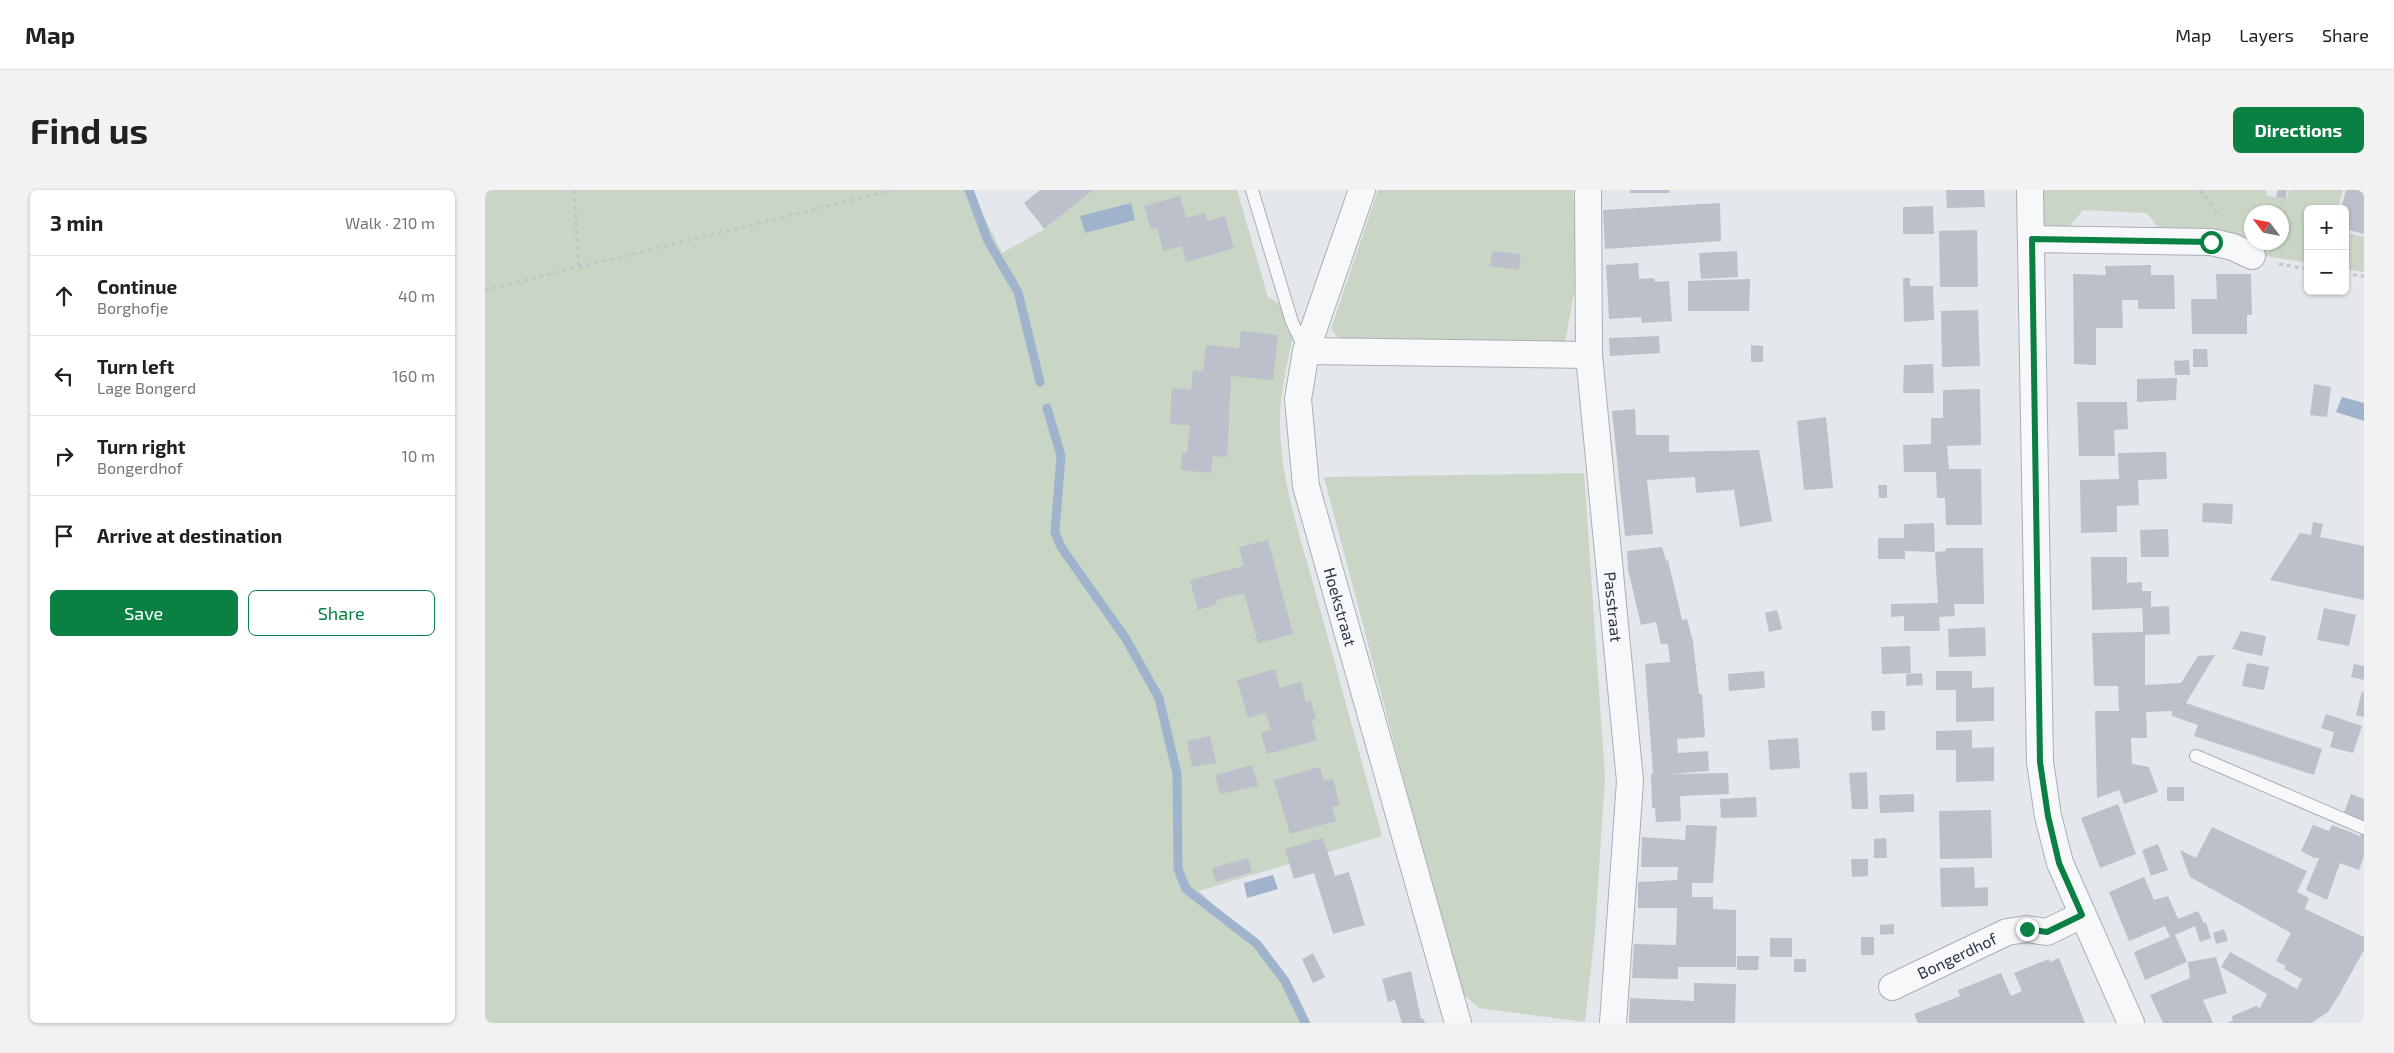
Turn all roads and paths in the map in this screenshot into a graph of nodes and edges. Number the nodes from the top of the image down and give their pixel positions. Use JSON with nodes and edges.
{"nodes":[{"id":1,"x":574,"y":190,"type":"edge"},
{"id":2,"x":893,"y":190,"type":"edge"},
{"id":3,"x":1252,"y":190,"type":"edge"},
{"id":4,"x":1362,"y":190,"type":"edge"},
{"id":5,"x":1588,"y":190,"type":"edge"},
{"id":6,"x":2030,"y":190,"type":"edge"},
{"id":7,"x":2032,"y":239,"type":"junction"},
{"id":8,"x":2252,"y":256,"type":"dead end"},
{"id":9,"x":579,"y":268,"type":"junction"},
{"id":10,"x":2349,"y":274,"type":"edge"},
{"id":11,"x":2364,"y":276,"type":"edge"},
{"id":12,"x":485,"y":290,"type":"edge"},
{"id":13,"x":1306,"y":351,"type":"junction"},
{"id":14,"x":1589,"y":355,"type":"junction"},
{"id":15,"x":2196,"y":756,"type":"dead end"},
{"id":16,"x":2364,"y":828,"type":"edge"},
{"id":17,"x":2082,"y":915,"type":"junction"},
{"id":18,"x":1891,"y":987,"type":"dead end"},
{"id":19,"x":1458,"y":1023,"type":"edge"},
{"id":20,"x":1613,"y":1023,"type":"edge"},
{"id":21,"x":2131,"y":1023,"type":"edge"}],
"edges":[{"from":1,"to":9,"type":"path"},
{"from":2,"to":9,"type":"path"},
{"from":3,"to":13,"type":"lane"},
{"from":4,"to":13,"type":"street","name":"Hoekstraat"},
{"from":5,"to":14,"type":"street","name":"Passtraat"},
{"from":6,"to":7,"type":"street"},
{"from":7,"to":8,"type":"street"},
{"from":7,"to":17,"type":"street"},
{"from":9,"to":12,"type":"path"},
{"from":10,"to":11,"type":"path"},
{"from":13,"to":14,"type":"street"},
{"from":13,"to":19,"type":"street","name":"Hoekstraat"},
{"from":14,"to":20,"type":"street","name":"Passtraat"},
{"from":15,"to":16,"type":"lane"},
{"from":17,"to":18,"type":"street","name":"Bongerdhof"},
{"from":17,"to":21,"type":"street"}]}
